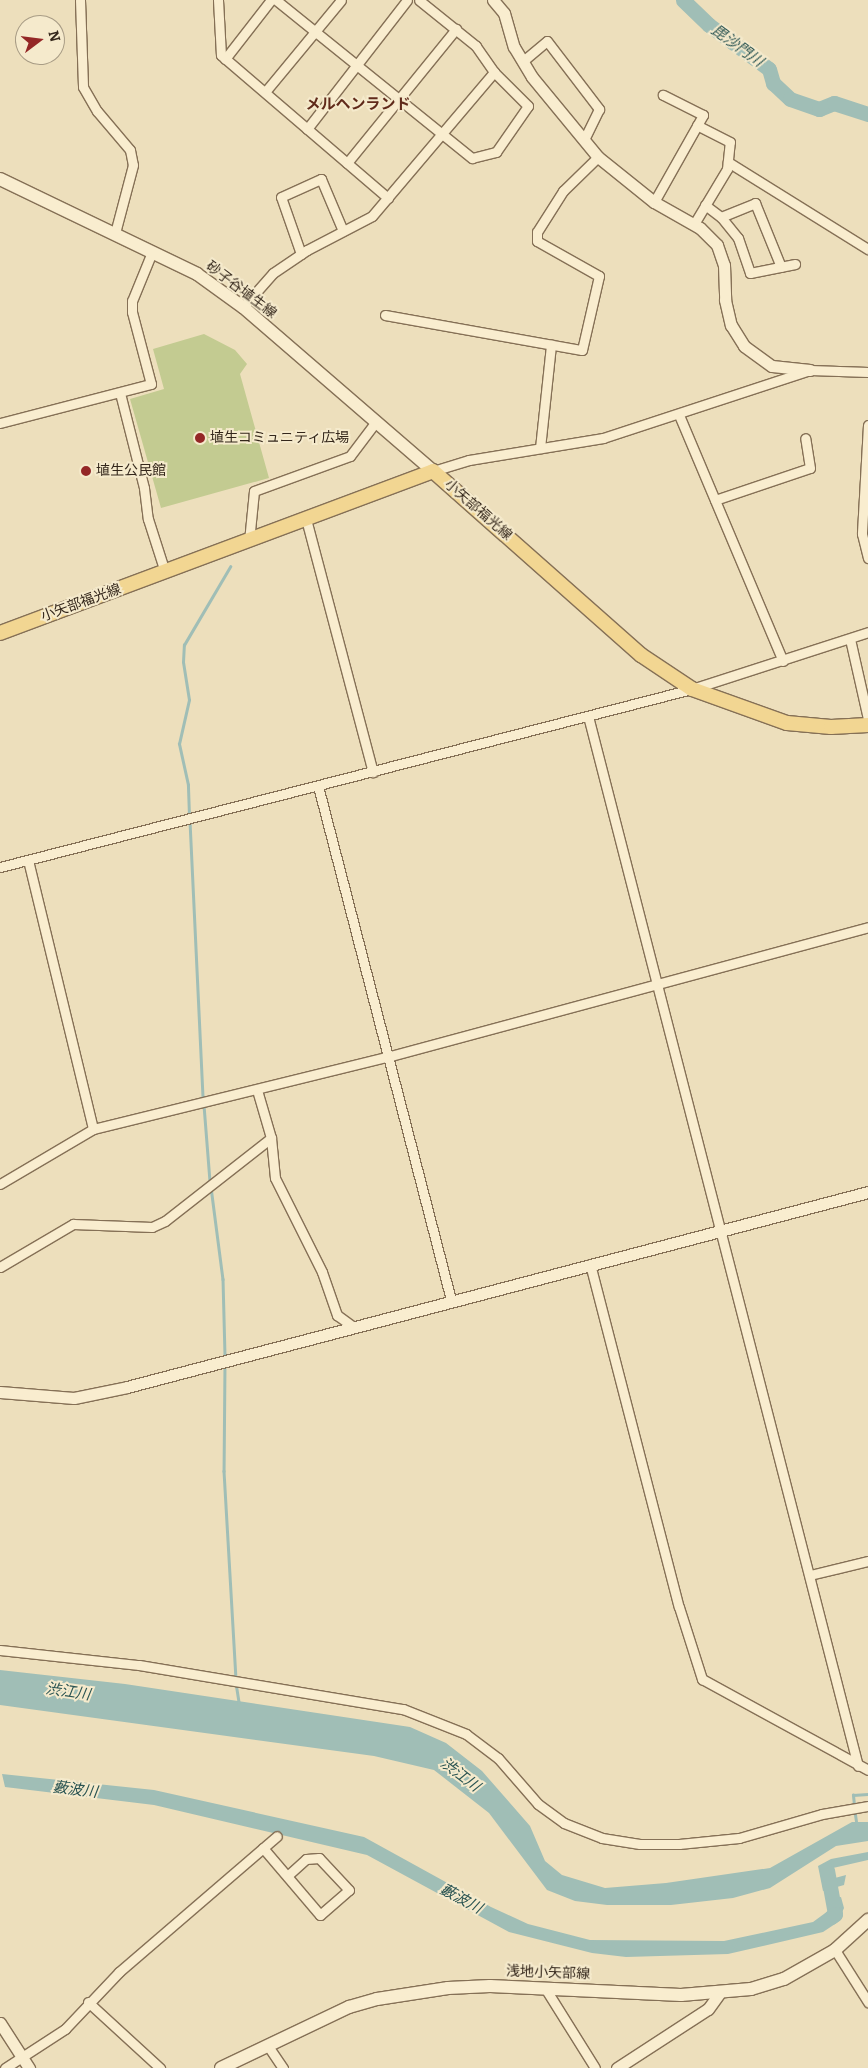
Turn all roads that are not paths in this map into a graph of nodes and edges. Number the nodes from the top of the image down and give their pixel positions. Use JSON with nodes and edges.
{"nodes":[{"id":1,"x":80,"y":0,"type":"edge"},
{"id":2,"x":218,"y":0,"type":"edge"},
{"id":3,"x":271,"y":0,"type":"edge"},
{"id":4,"x":276,"y":0,"type":"edge"},
{"id":5,"x":341,"y":0,"type":"edge"},
{"id":6,"x":407,"y":0,"type":"edge"},
{"id":7,"x":420,"y":0,"type":"edge"},
{"id":8,"x":493,"y":0,"type":"edge"},
{"id":9,"x":456,"y":29,"type":"junction"},
{"id":10,"x":315,"y":31,"type":"junction"},
{"id":11,"x":225,"y":59,"type":"junction"},
{"id":12,"x":523,"y":61,"type":"junction"},
{"id":13,"x":357,"y":65,"type":"junction"},
{"id":14,"x":494,"y":72,"type":"junction"},
{"id":15,"x":265,"y":92,"type":"junction"},
{"id":16,"x":663,"y":95,"type":"dead end"},
{"id":17,"x":399,"y":99,"type":"junction"},
{"id":18,"x":697,"y":124,"type":"junction"},
{"id":19,"x":307,"y":129,"type":"junction"},
{"id":20,"x":442,"y":133,"type":"junction"},
{"id":21,"x":584,"y":140,"type":"junction"},
{"id":22,"x":598,"y":157,"type":"junction"},
{"id":23,"x":728,"y":162,"type":"junction"},
{"id":24,"x":346,"y":163,"type":"junction"},
{"id":25,"x":0,"y":179,"type":"edge"},
{"id":26,"x":388,"y":198,"type":"junction"},
{"id":27,"x":654,"y":202,"type":"junction"},
{"id":28,"x":705,"y":205,"type":"junction"},
{"id":29,"x":720,"y":217,"type":"junction"},
{"id":30,"x":694,"y":224,"type":"junction"},
{"id":31,"x":343,"y":232,"type":"junction"},
{"id":32,"x":115,"y":233,"type":"junction"},
{"id":33,"x":868,"y":249,"type":"edge"},
{"id":34,"x":152,"y":252,"type":"junction"},
{"id":35,"x":301,"y":254,"type":"junction"},
{"id":36,"x":795,"y":264,"type":"dead end"},
{"id":37,"x":781,"y":267,"type":"junction"},
{"id":38,"x":243,"y":307,"type":"junction"},
{"id":39,"x":385,"y":315,"type":"dead end"},
{"id":40,"x":551,"y":345,"type":"junction"},
{"id":41,"x":810,"y":370,"type":"junction"},
{"id":42,"x":868,"y":372,"type":"edge"},
{"id":43,"x":120,"y":393,"type":"junction"},
{"id":44,"x":679,"y":416,"type":"junction"},
{"id":45,"x":0,"y":423,"type":"edge"},
{"id":46,"x":375,"y":423,"type":"junction"},
{"id":47,"x":868,"y":425,"type":"edge"},
{"id":48,"x":806,"y":438,"type":"dead end"},
{"id":49,"x":540,"y":448,"type":"junction"},
{"id":50,"x":433,"y":471,"type":"junction"},
{"id":51,"x":715,"y":500,"type":"junction"},
{"id":52,"x":306,"y":519,"type":"junction"},
{"id":53,"x":249,"y":541,"type":"junction"},
{"id":54,"x":868,"y":558,"type":"edge"},
{"id":55,"x":165,"y":572,"type":"junction"},
{"id":56,"x":868,"y":632,"type":"edge"},
{"id":57,"x":0,"y":633,"type":"edge"},
{"id":58,"x":850,"y":638,"type":"junction"},
{"id":59,"x":783,"y":661,"type":"junction"},
{"id":60,"x":692,"y":689,"type":"junction"},
{"id":61,"x":588,"y":716,"type":"junction"},
{"id":62,"x":868,"y":719,"type":"edge"},
{"id":63,"x":868,"y":725,"type":"edge"},
{"id":64,"x":373,"y":772,"type":"junction"},
{"id":65,"x":318,"y":786,"type":"junction"},
{"id":66,"x":28,"y":860,"type":"junction"},
{"id":67,"x":0,"y":867,"type":"edge"},
{"id":68,"x":868,"y":927,"type":"edge"},
{"id":69,"x":658,"y":984,"type":"junction"},
{"id":70,"x":387,"y":1057,"type":"junction"},
{"id":71,"x":257,"y":1090,"type":"junction"},
{"id":72,"x":93,"y":1129,"type":"junction"},
{"id":73,"x":271,"y":1138,"type":"junction"},
{"id":74,"x":0,"y":1184,"type":"edge"},
{"id":75,"x":868,"y":1192,"type":"edge"},
{"id":76,"x":722,"y":1229,"type":"junction"},
{"id":77,"x":590,"y":1264,"type":"junction"},
{"id":78,"x":0,"y":1267,"type":"edge"},
{"id":79,"x":451,"y":1300,"type":"junction"},
{"id":80,"x":352,"y":1326,"type":"junction"},
{"id":81,"x":0,"y":1392,"type":"edge"},
{"id":82,"x":868,"y":1561,"type":"edge"},
{"id":83,"x":810,"y":1575,"type":"junction"},
{"id":84,"x":0,"y":1650,"type":"edge"},
{"id":85,"x":858,"y":1766,"type":"junction"},
{"id":86,"x":868,"y":1770,"type":"edge"},
{"id":87,"x":868,"y":1806,"type":"edge"},
{"id":88,"x":277,"y":1836,"type":"dead end"},
{"id":89,"x":263,"y":1848,"type":"junction"},
{"id":90,"x":287,"y":1876,"type":"junction"},
{"id":91,"x":868,"y":1920,"type":"edge"},
{"id":92,"x":835,"y":1950,"type":"junction"},
{"id":93,"x":545,"y":1988,"type":"junction"},
{"id":94,"x":719,"y":1994,"type":"junction"},
{"id":95,"x":88,"y":2002,"type":"junction"},
{"id":96,"x":868,"y":2002,"type":"edge"},
{"id":97,"x":0,"y":2023,"type":"edge"},
{"id":98,"x":268,"y":2046,"type":"junction"},
{"id":99,"x":22,"y":2057,"type":"junction"},
{"id":100,"x":4,"y":2068,"type":"edge"},
{"id":101,"x":29,"y":2068,"type":"edge"},
{"id":102,"x":160,"y":2068,"type":"edge"},
{"id":103,"x":221,"y":2068,"type":"edge"},
{"id":104,"x":283,"y":2068,"type":"edge"},
{"id":105,"x":596,"y":2068,"type":"edge"},
{"id":106,"x":617,"y":2068,"type":"edge"}],
"edges":[{"from":1,"to":32,"type":"street"},
{"from":2,"to":11,"type":"street"},
{"from":3,"to":11,"type":"street"},
{"from":4,"to":10,"type":"street"},
{"from":5,"to":10,"type":"street"},
{"from":6,"to":13,"type":"street"},
{"from":7,"to":9,"type":"street"},
{"from":8,"to":12,"type":"street"},
{"from":9,"to":14,"type":"street"},
{"from":9,"to":17,"type":"street"},
{"from":10,"to":13,"type":"street"},
{"from":10,"to":15,"type":"street"},
{"from":11,"to":15,"type":"street"},
{"from":12,"to":21,"type":"street"},
{"from":12,"to":21,"type":"street"},
{"from":13,"to":17,"type":"street"},
{"from":13,"to":19,"type":"street"},
{"from":14,"to":20,"type":"street"},
{"from":14,"to":20,"type":"street"},
{"from":15,"to":19,"type":"street"},
{"from":16,"to":18,"type":"street"},
{"from":17,"to":20,"type":"street"},
{"from":17,"to":24,"type":"street"},
{"from":18,"to":23,"type":"street"},
{"from":18,"to":27,"type":"street"},
{"from":19,"to":24,"type":"street"},
{"from":20,"to":26,"type":"street"},
{"from":21,"to":22,"type":"street"},
{"from":22,"to":27,"type":"street"},
{"from":22,"to":40,"type":"street"},
{"from":23,"to":28,"type":"street"},
{"from":23,"to":33,"type":"street"},
{"from":24,"to":26,"type":"street"},
{"from":25,"to":32,"type":"main road","name":"砂子谷埴生線"},
{"from":26,"to":31,"type":"street"},
{"from":27,"to":30,"type":"street"},
{"from":28,"to":29,"type":"street"},
{"from":28,"to":30,"type":"street"},
{"from":29,"to":37,"type":"street"},
{"from":29,"to":37,"type":"street"},
{"from":30,"to":41,"type":"street"},
{"from":31,"to":35,"type":"street"},
{"from":31,"to":35,"type":"street"},
{"from":32,"to":34,"type":"main road","name":"砂子谷埴生線"},
{"from":34,"to":38,"type":"main road","name":"砂子谷埴生線"},
{"from":34,"to":43,"type":"street"},
{"from":35,"to":38,"type":"street"},
{"from":36,"to":37,"type":"street"},
{"from":38,"to":46,"type":"main road","name":"砂子谷埴生線"},
{"from":39,"to":40,"type":"street"},
{"from":40,"to":49,"type":"street"},
{"from":41,"to":42,"type":"street"},
{"from":41,"to":44,"type":"street"},
{"from":43,"to":45,"type":"street"},
{"from":43,"to":55,"type":"street"},
{"from":44,"to":49,"type":"street"},
{"from":44,"to":51,"type":"street"},
{"from":46,"to":50,"type":"main road","name":"砂子谷埴生線"},
{"from":46,"to":53,"type":"street"},
{"from":47,"to":54,"type":"street"},
{"from":48,"to":51,"type":"street"},
{"from":49,"to":50,"type":"street"},
{"from":50,"to":52,"type":"main road","name":"小矢部福光線"},
{"from":50,"to":60,"type":"main road","name":"小矢部福光線"},
{"from":51,"to":59,"type":"street"},
{"from":52,"to":53,"type":"main road","name":"小矢部福光線"},
{"from":52,"to":64,"type":"street"},
{"from":53,"to":55,"type":"main road","name":"小矢部福光線"},
{"from":55,"to":57,"type":"main road","name":"小矢部福光線"},
{"from":56,"to":58,"type":"street"},
{"from":58,"to":59,"type":"street"},
{"from":58,"to":62,"type":"street"},
{"from":59,"to":60,"type":"street"},
{"from":60,"to":61,"type":"street"},
{"from":60,"to":63,"type":"main road","name":"小矢部福光線"},
{"from":61,"to":64,"type":"street"},
{"from":61,"to":69,"type":"street"},
{"from":64,"to":65,"type":"street"},
{"from":65,"to":66,"type":"street"},
{"from":65,"to":70,"type":"street"},
{"from":66,"to":67,"type":"street"},
{"from":66,"to":72,"type":"street"},
{"from":68,"to":69,"type":"street"},
{"from":69,"to":70,"type":"street"},
{"from":69,"to":76,"type":"street"},
{"from":70,"to":71,"type":"street"},
{"from":70,"to":79,"type":"street"},
{"from":71,"to":72,"type":"street"},
{"from":71,"to":73,"type":"street"},
{"from":72,"to":74,"type":"street"},
{"from":73,"to":78,"type":"street"},
{"from":73,"to":80,"type":"street"},
{"from":75,"to":76,"type":"street"},
{"from":76,"to":77,"type":"street"},
{"from":76,"to":83,"type":"street"},
{"from":77,"to":79,"type":"street"},
{"from":77,"to":85,"type":"street"},
{"from":79,"to":80,"type":"street"},
{"from":80,"to":81,"type":"street"},
{"from":82,"to":83,"type":"street"},
{"from":83,"to":85,"type":"street"},
{"from":84,"to":87,"type":"street"},
{"from":85,"to":86,"type":"street"},
{"from":88,"to":89,"type":"street"},
{"from":89,"to":90,"type":"street"},
{"from":89,"to":95,"type":"street"},
{"from":90,"to":90,"type":"street"},
{"from":91,"to":92,"type":"main road","name":"浅地小矢部線"},
{"from":92,"to":94,"type":"main road","name":"浅地小矢部線"},
{"from":92,"to":96,"type":"street"},
{"from":93,"to":94,"type":"main road","name":"浅地小矢部線"},
{"from":93,"to":98,"type":"main road","name":"浅地小矢部線"},
{"from":93,"to":105,"type":"street"},
{"from":94,"to":106,"type":"street"},
{"from":95,"to":99,"type":"street"},
{"from":95,"to":102,"type":"street"},
{"from":97,"to":99,"type":"street"},
{"from":98,"to":103,"type":"main road","name":"浅地小矢部線"},
{"from":98,"to":104,"type":"street"},
{"from":99,"to":100,"type":"street"},
{"from":99,"to":101,"type":"street"}]}
